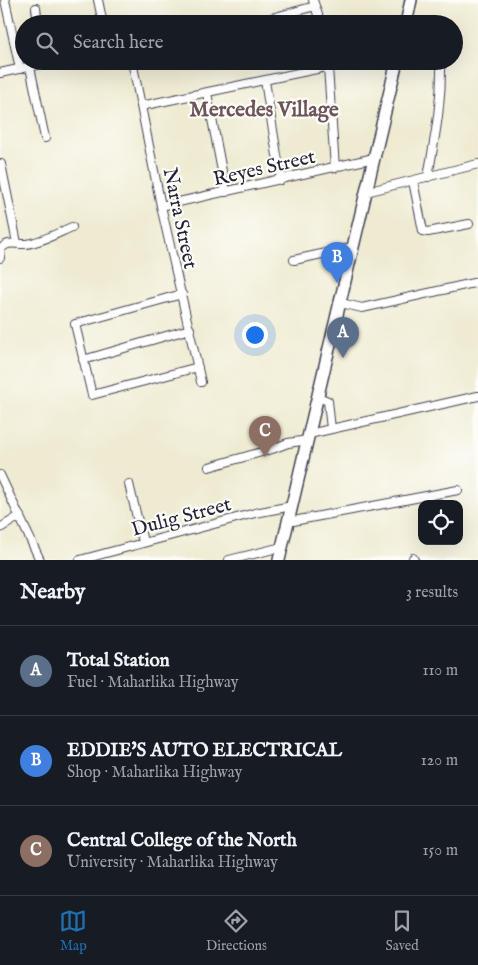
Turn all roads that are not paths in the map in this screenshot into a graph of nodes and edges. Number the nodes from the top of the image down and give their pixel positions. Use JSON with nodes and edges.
{"nodes":[{"id":1,"x":5,"y":0,"type":"edge"},
{"id":2,"x":98,"y":0,"type":"edge"},
{"id":3,"x":411,"y":0,"type":"edge"},
{"id":4,"x":314,"y":3,"type":"edge"},
{"id":5,"x":36,"y":8,"type":"dead end"},
{"id":6,"x":37,"y":15,"type":"edge"},
{"id":7,"x":101,"y":15,"type":"edge"},
{"id":8,"x":277,"y":15,"type":"edge"},
{"id":9,"x":408,"y":15,"type":"edge"},
{"id":10,"x":15,"y":46,"type":"edge"},
{"id":11,"x":15,"y":70,"type":"edge"},
{"id":12,"x":31,"y":70,"type":"edge"},
{"id":13,"x":134,"y":70,"type":"edge"},
{"id":14,"x":310,"y":70,"type":"edge"},
{"id":15,"x":330,"y":70,"type":"edge"},
{"id":16,"x":395,"y":70,"type":"edge"},
{"id":17,"x":441,"y":70,"type":"edge"},
{"id":18,"x":0,"y":73,"type":"edge"},
{"id":19,"x":265,"y":81,"type":"junction"},
{"id":20,"x":207,"y":93,"type":"junction"},
{"id":21,"x":141,"y":106,"type":"junction"},
{"id":22,"x":45,"y":138,"type":"dead end"},
{"id":23,"x":374,"y":158,"type":"junction"},
{"id":24,"x":1,"y":164,"type":"edge"},
{"id":25,"x":478,"y":164,"type":"edge"},
{"id":26,"x":335,"y":168,"type":"junction"},
{"id":27,"x":428,"y":177,"type":"junction"},
{"id":28,"x":281,"y":180,"type":"junction"},
{"id":29,"x":412,"y":181,"type":"junction"},
{"id":30,"x":226,"y":192,"type":"junction"},
{"id":31,"x":366,"y":192,"type":"junction"},
{"id":32,"x":161,"y":206,"type":"junction"},
{"id":33,"x":469,"y":224,"type":"dead end"},
{"id":34,"x":72,"y":227,"type":"dead end"},
{"id":35,"x":17,"y":243,"type":"junction"},
{"id":36,"x":354,"y":247,"type":"junction"},
{"id":37,"x":0,"y":258,"type":"edge"},
{"id":38,"x":294,"y":260,"type":"dead end"},
{"id":39,"x":478,"y":282,"type":"edge"},
{"id":40,"x":182,"y":294,"type":"junction"},
{"id":41,"x":341,"y":302,"type":"junction"},
{"id":42,"x":190,"y":329,"type":"junction"},
{"id":43,"x":84,"y":360,"type":"junction"},
{"id":44,"x":198,"y":367,"type":"junction"},
{"id":45,"x":201,"y":382,"type":"dead end"},
{"id":46,"x":478,"y":396,"type":"edge"},
{"id":47,"x":318,"y":398,"type":"junction"},
{"id":48,"x":332,"y":429,"type":"junction"},
{"id":49,"x":308,"y":437,"type":"junction"},
{"id":50,"x":209,"y":467,"type":"dead end"},
{"id":51,"x":0,"y":475,"type":"edge"},
{"id":52,"x":129,"y":484,"type":"dead end"},
{"id":53,"x":458,"y":490,"type":"dead end"},
{"id":54,"x":292,"y":506,"type":"junction"},
{"id":55,"x":20,"y":516,"type":"junction"},
{"id":56,"x":288,"y":522,"type":"junction"},
{"id":57,"x":0,"y":528,"type":"edge"},
{"id":58,"x":144,"y":542,"type":"junction"},
{"id":59,"x":282,"y":547,"type":"junction"},
{"id":60,"x":40,"y":560,"type":"edge"},
{"id":61,"x":80,"y":560,"type":"edge"},
{"id":62,"x":229,"y":560,"type":"edge"},
{"id":63,"x":279,"y":560,"type":"edge"}],
"edges":[{"from":1,"to":10,"type":"street"},
{"from":2,"to":7,"type":"street"},
{"from":3,"to":9,"type":"highway"},
{"from":4,"to":8,"type":"street"},
{"from":5,"to":6,"type":"street"},
{"from":11,"to":18,"type":"street"},
{"from":12,"to":22,"type":"street"},
{"from":13,"to":21,"type":"street","name":"Narra Street"},
{"from":14,"to":19,"type":"street"},
{"from":15,"to":26,"type":"street"},
{"from":16,"to":23,"type":"highway"},
{"from":17,"to":27,"type":"street"},
{"from":19,"to":20,"type":"street"},
{"from":19,"to":28,"type":"street"},
{"from":20,"to":21,"type":"street"},
{"from":20,"to":30,"type":"street"},
{"from":21,"to":32,"type":"street","name":"Narra Street"},
{"from":23,"to":26,"type":"street","name":"Reyes Street"},
{"from":23,"to":31,"type":"highway"},
{"from":24,"to":35,"type":"street"},
{"from":25,"to":27,"type":"street"},
{"from":26,"to":28,"type":"street","name":"Reyes Street"},
{"from":27,"to":29,"type":"street"},
{"from":28,"to":30,"type":"street","name":"Reyes Street"},
{"from":29,"to":31,"type":"street"},
{"from":29,"to":33,"type":"street"},
{"from":30,"to":32,"type":"street","name":"Reyes Street"},
{"from":31,"to":36,"type":"highway"},
{"from":32,"to":40,"type":"street","name":"Narra Street"},
{"from":34,"to":35,"type":"street"},
{"from":35,"to":37,"type":"street"},
{"from":36,"to":38,"type":"street"},
{"from":36,"to":41,"type":"highway"},
{"from":39,"to":41,"type":"street"},
{"from":40,"to":42,"type":"street","name":"Narra Street"},
{"from":40,"to":43,"type":"street"},
{"from":41,"to":47,"type":"highway"},
{"from":42,"to":43,"type":"street"},
{"from":42,"to":44,"type":"street","name":"Narra Street"},
{"from":43,"to":44,"type":"street"},
{"from":44,"to":45,"type":"street","name":"Narra Street"},
{"from":46,"to":48,"type":"street"},
{"from":47,"to":48,"type":"street"},
{"from":47,"to":49,"type":"highway"},
{"from":48,"to":49,"type":"street"},
{"from":49,"to":50,"type":"street"},
{"from":49,"to":54,"type":"highway"},
{"from":51,"to":55,"type":"street"},
{"from":52,"to":58,"type":"street"},
{"from":53,"to":56,"type":"street"},
{"from":54,"to":56,"type":"highway"},
{"from":54,"to":58,"type":"street","name":"Dulig Street"},
{"from":55,"to":57,"type":"street"},
{"from":55,"to":60,"type":"street"},
{"from":56,"to":59,"type":"highway"},
{"from":58,"to":61,"type":"street","name":"Dulig Street"},
{"from":59,"to":62,"type":"street"},
{"from":59,"to":63,"type":"highway"}]}
